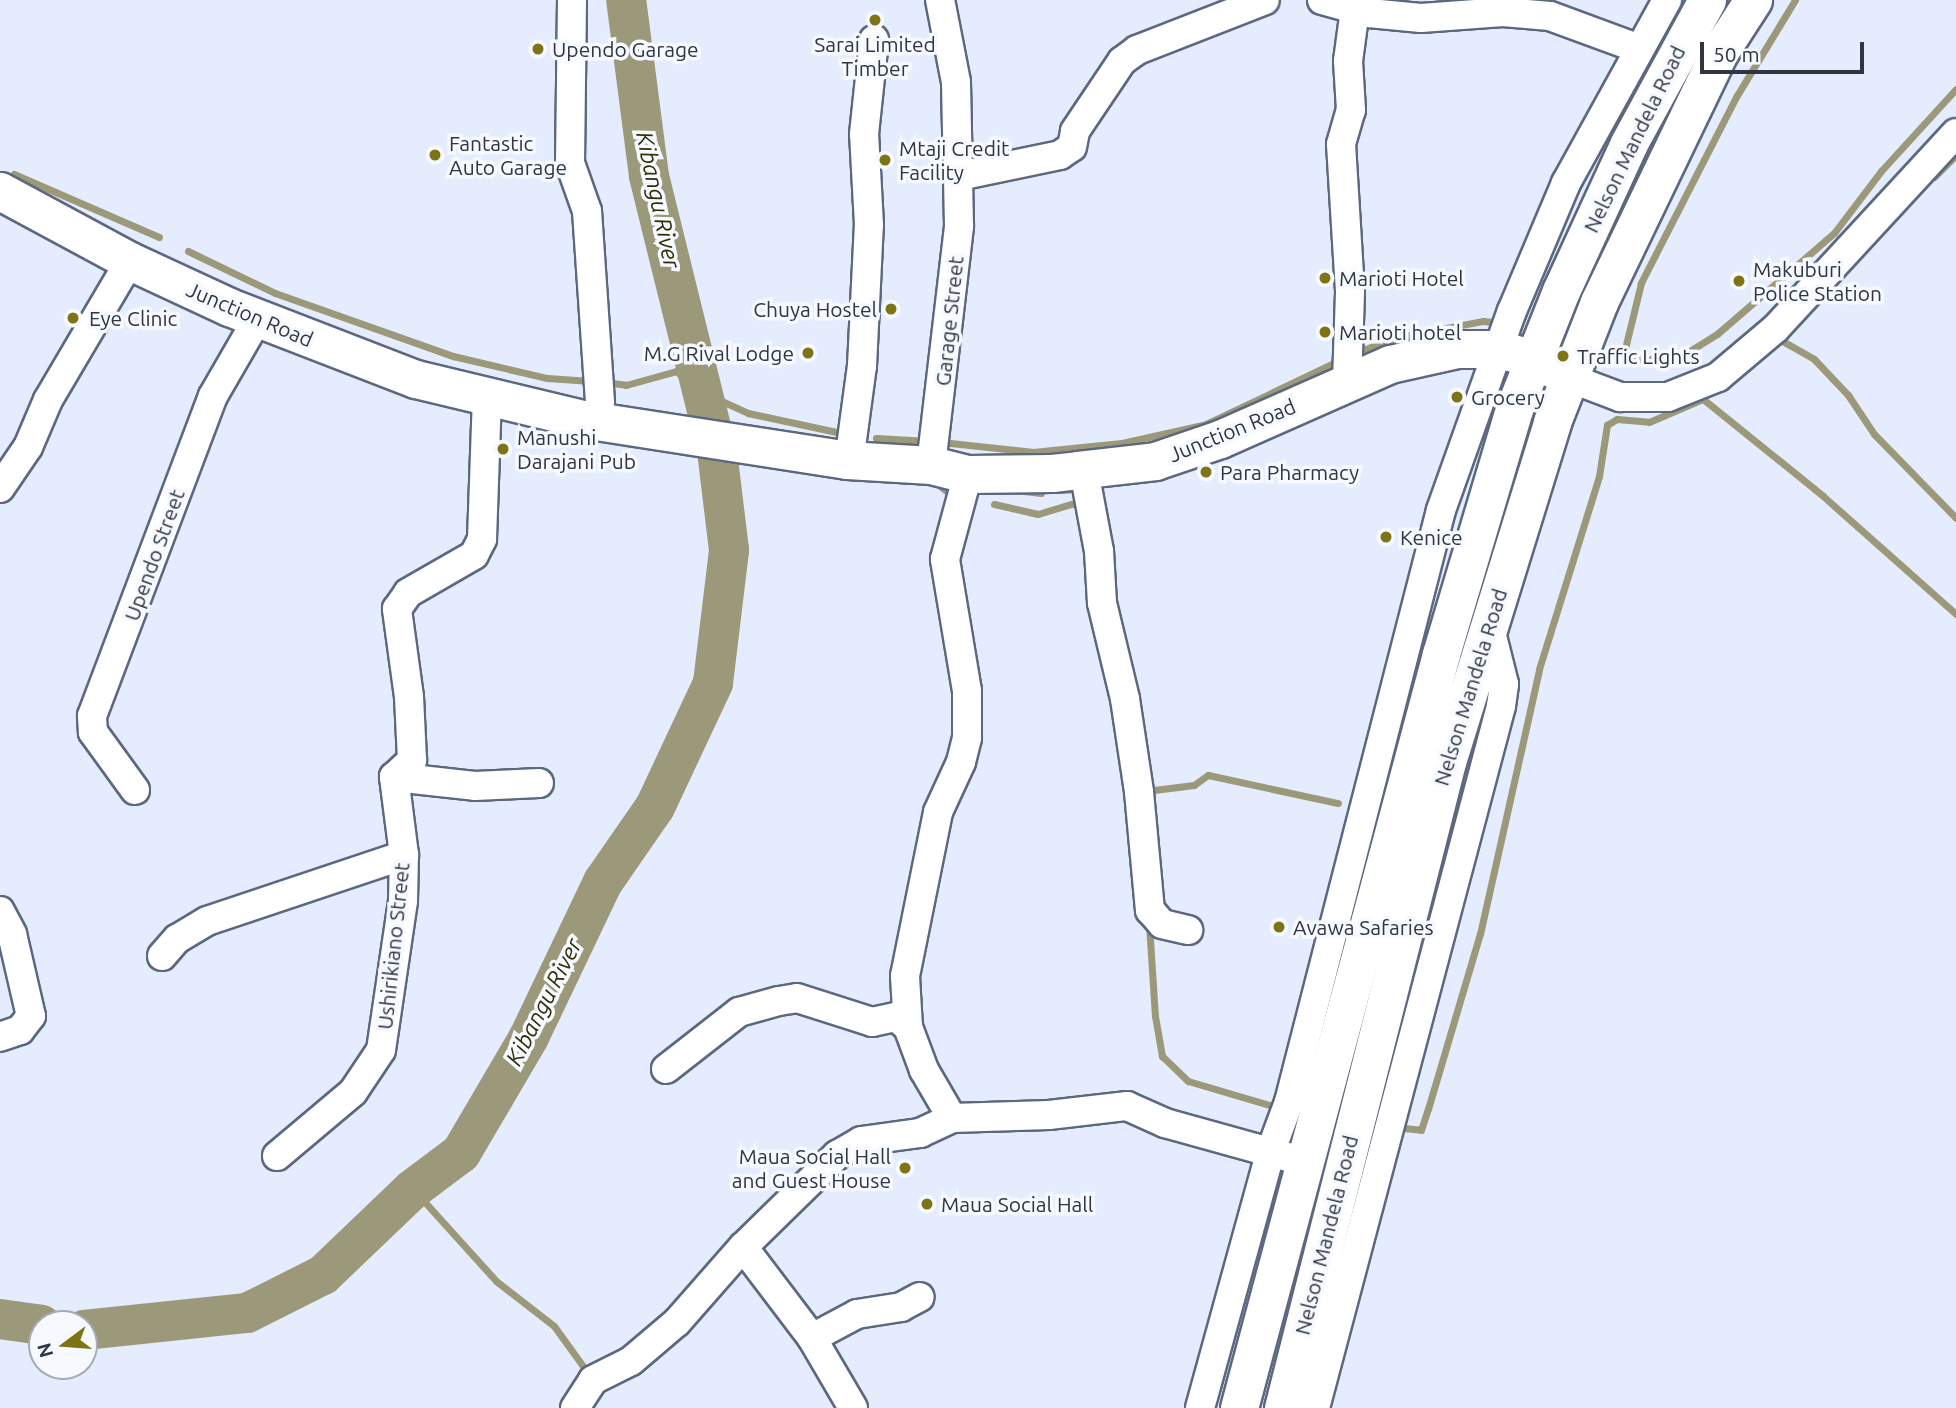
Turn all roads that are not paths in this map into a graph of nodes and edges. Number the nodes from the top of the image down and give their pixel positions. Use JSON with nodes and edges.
{"nodes":[{"id":1,"x":572,"y":0,"type":"edge"},
{"id":2,"x":940,"y":0,"type":"edge"},
{"id":3,"x":1265,"y":0,"type":"edge"},
{"id":4,"x":1322,"y":0,"type":"edge"},
{"id":5,"x":1667,"y":0,"type":"edge"},
{"id":6,"x":1707,"y":0,"type":"edge"},
{"id":7,"x":1753,"y":0,"type":"edge"},
{"id":8,"x":1355,"y":9,"type":"junction"},
{"id":9,"x":874,"y":40,"type":"dead end"},
{"id":10,"x":1637,"y":48,"type":"junction"},
{"id":11,"x":1956,"y":133,"type":"edge"},
{"id":12,"x":959,"y":176,"type":"junction"},
{"id":13,"x":0,"y":191,"type":"edge"},
{"id":14,"x":130,"y":261,"type":"junction"},
{"id":15,"x":258,"y":318,"type":"junction"},
{"id":16,"x":1499,"y":349,"type":"junction"},
{"id":17,"x":1535,"y":359,"type":"junction"},
{"id":18,"x":1567,"y":377,"type":"junction"},
{"id":19,"x":1347,"y":383,"type":"junction"},
{"id":20,"x":500,"y":398,"type":"junction"},
{"id":21,"x":600,"y":403,"type":"junction"},
{"id":22,"x":640,"y":416,"type":"junction"},
{"id":23,"x":747,"y":434,"type":"junction"},
{"id":24,"x":851,"y":447,"type":"junction"},
{"id":25,"x":884,"y":464,"type":"junction"},
{"id":26,"x":931,"y":465,"type":"junction"},
{"id":27,"x":1084,"y":471,"type":"junction"},
{"id":28,"x":968,"y":474,"type":"junction"},
{"id":29,"x":0,"y":488,"type":"edge"},
{"id":30,"x":1489,"y":624,"type":"junction"},
{"id":31,"x":394,"y":777,"type":"junction"},
{"id":32,"x":539,"y":783,"type":"dead end"},
{"id":33,"x":135,"y":789,"type":"dead end"},
{"id":34,"x":404,"y":855,"type":"junction"},
{"id":35,"x":0,"y":911,"type":"edge"},
{"id":36,"x":1188,"y":930,"type":"dead end"},
{"id":37,"x":162,"y":956,"type":"dead end"},
{"id":38,"x":908,"y":1027,"type":"junction"},
{"id":39,"x":0,"y":1037,"type":"edge"},
{"id":40,"x":666,"y":1069,"type":"dead end"},
{"id":41,"x":952,"y":1118,"type":"junction"},
{"id":42,"x":277,"y":1156,"type":"dead end"},
{"id":43,"x":1286,"y":1157,"type":"junction"},
{"id":44,"x":743,"y":1247,"type":"junction"},
{"id":45,"x":920,"y":1297,"type":"dead end"},
{"id":46,"x":812,"y":1338,"type":"junction"},
{"id":47,"x":575,"y":1408,"type":"edge"},
{"id":48,"x":853,"y":1408,"type":"edge"},
{"id":49,"x":1200,"y":1408,"type":"edge"},
{"id":50,"x":1239,"y":1408,"type":"edge"},
{"id":51,"x":1283,"y":1408,"type":"edge"},
{"id":52,"x":1315,"y":1408,"type":"edge"}],
"edges":[{"from":1,"to":21,"type":"street"},
{"from":2,"to":12,"type":"street","name":"Garage Street"},
{"from":3,"to":12,"type":"street"},
{"from":4,"to":8,"type":"street"},
{"from":5,"to":10,"type":"street"},
{"from":6,"to":17,"type":"main road","name":"Nelson Mandela Road"},
{"from":7,"to":18,"type":"main road","name":"Nelson Mandela Road"},
{"from":8,"to":10,"type":"street"},
{"from":8,"to":19,"type":"street"},
{"from":9,"to":24,"type":"street"},
{"from":10,"to":16,"type":"street"},
{"from":11,"to":18,"type":"street"},
{"from":12,"to":26,"type":"street","name":"Garage Street"},
{"from":13,"to":14,"type":"main road","name":"Junction Road"},
{"from":14,"to":15,"type":"main road","name":"Junction Road"},
{"from":14,"to":29,"type":"street"},
{"from":15,"to":20,"type":"main road","name":"Junction Road"},
{"from":15,"to":33,"type":"street","name":"Upendo Street"},
{"from":16,"to":17,"type":"main road","name":"Junction Road"},
{"from":16,"to":19,"type":"main road","name":"Junction Road"},
{"from":16,"to":43,"type":"street"},
{"from":17,"to":18,"type":"main road","name":"Junction Road"},
{"from":17,"to":43,"type":"main road","name":"Nelson Mandela Road"},
{"from":18,"to":30,"type":"main road","name":"Nelson Mandela Road"},
{"from":19,"to":27,"type":"main road","name":"Junction Road"},
{"from":20,"to":21,"type":"main road","name":"Junction Road"},
{"from":20,"to":22,"type":"main road","name":"Junction Road"},
{"from":20,"to":31,"type":"street"},
{"from":21,"to":22,"type":"main road","name":"Junction Road"},
{"from":22,"to":23,"type":"main road"},
{"from":23,"to":24,"type":"main road","name":"Junction Road"},
{"from":23,"to":25,"type":"main road","name":"Junction Road"},
{"from":24,"to":25,"type":"main road","name":"Junction Road"},
{"from":25,"to":26,"type":"main road","name":"Junction Road"},
{"from":26,"to":28,"type":"main road","name":"Junction Road"},
{"from":27,"to":28,"type":"main road","name":"Junction Road"},
{"from":27,"to":36,"type":"street"},
{"from":28,"to":38,"type":"street"},
{"from":30,"to":51,"type":"main road","name":"Nelson Mandela Road"},
{"from":30,"to":52,"type":"street"},
{"from":31,"to":32,"type":"street"},
{"from":31,"to":34,"type":"street","name":"Ushirikiano Street"},
{"from":34,"to":37,"type":"street"},
{"from":34,"to":42,"type":"street","name":"Ushirikiano Street"},
{"from":35,"to":39,"type":"street"},
{"from":38,"to":40,"type":"street"},
{"from":38,"to":41,"type":"street"},
{"from":41,"to":43,"type":"street"},
{"from":41,"to":44,"type":"street"},
{"from":43,"to":49,"type":"street"},
{"from":43,"to":50,"type":"main road","name":"Nelson Mandela Road"},
{"from":44,"to":46,"type":"street"},
{"from":44,"to":47,"type":"street"},
{"from":45,"to":46,"type":"street"},
{"from":46,"to":48,"type":"street"}]}
